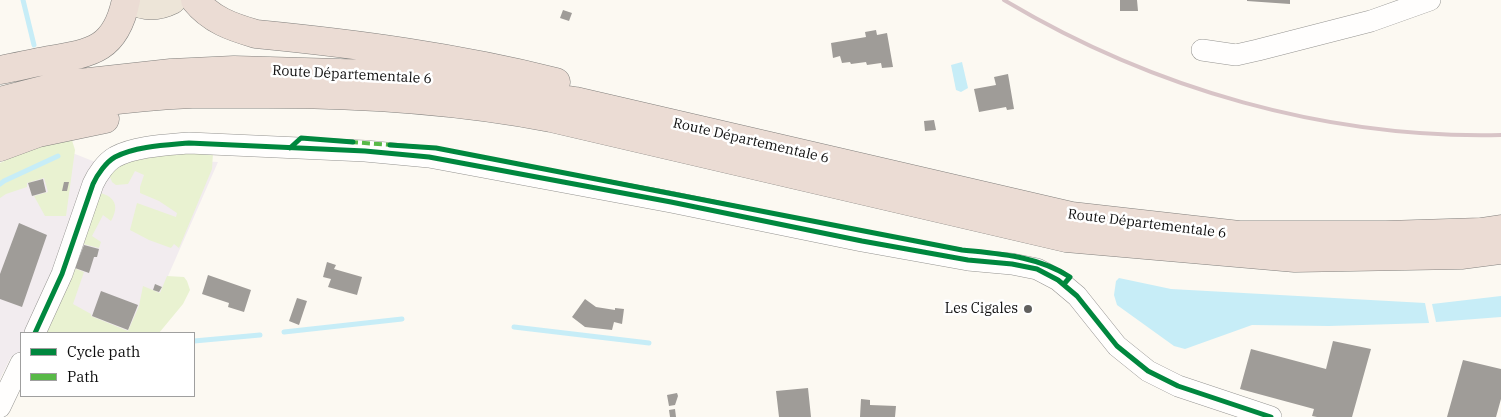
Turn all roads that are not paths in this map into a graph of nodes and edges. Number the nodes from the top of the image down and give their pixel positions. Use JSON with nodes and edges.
{"nodes":[{"id":1,"x":126,"y":0,"type":"edge"},
{"id":2,"x":132,"y":0,"type":"edge"},
{"id":3,"x":172,"y":0,"type":"edge"},
{"id":4,"x":194,"y":0,"type":"edge"},
{"id":5,"x":1430,"y":0,"type":"edge"},
{"id":6,"x":1202,"y":50,"type":"dead end"},
{"id":7,"x":0,"y":70,"type":"edge"},
{"id":8,"x":0,"y":101,"type":"edge"},
{"id":9,"x":497,"y":108,"type":"junction"},
{"id":10,"x":0,"y":120,"type":"edge"},
{"id":11,"x":758,"y":143,"type":"junction"},
{"id":12,"x":0,"y":147,"type":"edge"},
{"id":13,"x":1501,"y":229,"type":"edge"},
{"id":14,"x":1501,"y":250,"type":"edge"},
{"id":15,"x":35,"y":332,"type":"edge"},
{"id":16,"x":20,"y":365,"type":"edge"},
{"id":17,"x":1,"y":404,"type":"edge"},
{"id":18,"x":1271,"y":417,"type":"edge"}],
"edges":[{"from":1,"to":7,"type":"highway"},
{"from":2,"to":3,"type":"main road"},
{"from":4,"to":11,"type":"highway"},
{"from":5,"to":6,"type":"street"},
{"from":8,"to":11,"type":"highway","name":"Route Départementale 6"},
{"from":9,"to":10,"type":"highway","name":"Route Départementale 6"},
{"from":9,"to":12,"type":"highway"},
{"from":9,"to":14,"type":"highway","name":"Route Départementale 6"},
{"from":11,"to":13,"type":"highway","name":"Route Départementale 6"},
{"from":15,"to":18,"type":"street"},
{"from":16,"to":17,"type":"street"}]}
